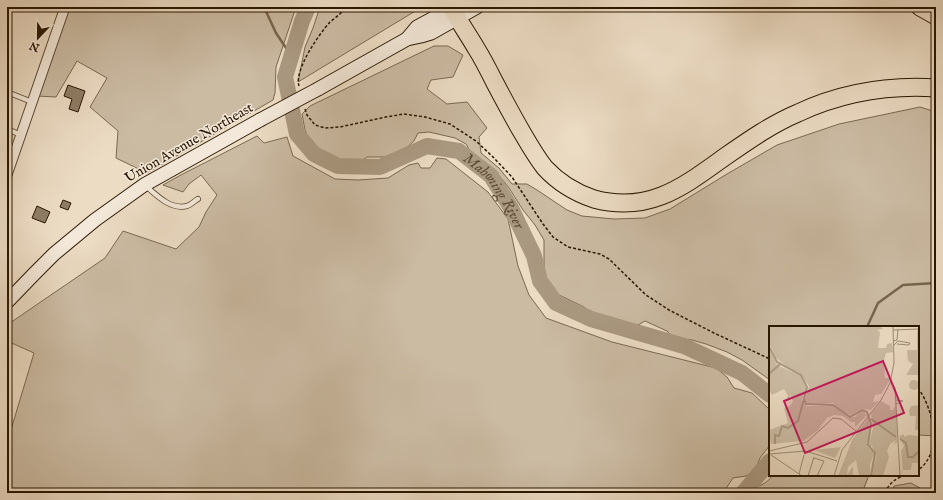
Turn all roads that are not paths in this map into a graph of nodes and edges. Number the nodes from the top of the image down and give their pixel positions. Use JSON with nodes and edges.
{"nodes":[{"id":1,"x":65,"y":7,"type":"edge"},
{"id":2,"x":477,"y":7,"type":"edge"},
{"id":3,"x":920,"y":7,"type":"edge"},
{"id":4,"x":454,"y":11,"type":"edge"},
{"id":5,"x":936,"y":16,"type":"edge"},
{"id":6,"x":936,"y":88,"type":"edge"},
{"id":7,"x":7,"y":92,"type":"edge"},
{"id":8,"x":32,"y":102,"type":"junction"},
{"id":9,"x":7,"y":129,"type":"edge"},
{"id":10,"x":21,"y":135,"type":"junction"},
{"id":11,"x":7,"y":175,"type":"edge"},
{"id":12,"x":144,"y":185,"type":"junction"},
{"id":13,"x":198,"y":199,"type":"dead end"},
{"id":14,"x":7,"y":302,"type":"edge"}],
"edges":[{"from":1,"to":8,"type":"street"},
{"from":2,"to":4,"type":"main road","name":"Union Avenue Northeast"},
{"from":3,"to":5,"type":"highway"},
{"from":4,"to":6,"type":"highway"},
{"from":4,"to":12,"type":"main road","name":"Union Avenue Northeast","bridge":true},
{"from":7,"to":8,"type":"lane"},
{"from":8,"to":10,"type":"street"},
{"from":9,"to":10,"type":"lane"},
{"from":10,"to":11,"type":"street"},
{"from":12,"to":13,"type":"lane"},
{"from":12,"to":14,"type":"main road","name":"Union Avenue Northeast"}]}
